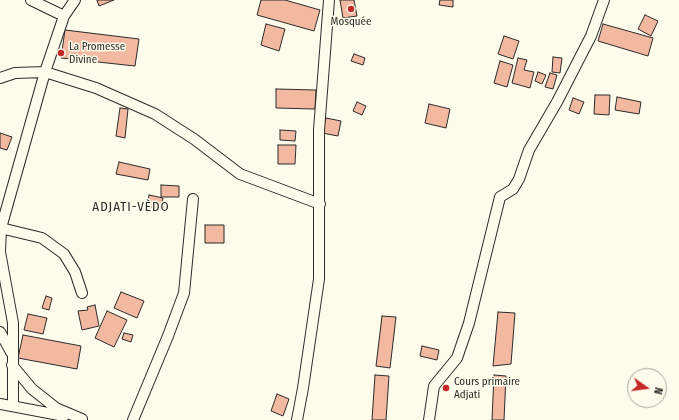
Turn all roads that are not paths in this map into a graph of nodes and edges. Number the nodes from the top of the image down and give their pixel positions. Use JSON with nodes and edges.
{"nodes":[{"id":1,"x":31,"y":0,"type":"edge"},
{"id":2,"x":75,"y":0,"type":"edge"},
{"id":3,"x":330,"y":0,"type":"edge"},
{"id":4,"x":604,"y":0,"type":"edge"},
{"id":5,"x":64,"y":16,"type":"junction"},
{"id":6,"x":45,"y":72,"type":"junction"},
{"id":7,"x":0,"y":78,"type":"edge"},
{"id":8,"x":193,"y":199,"type":"dead end"},
{"id":9,"x":320,"y":204,"type":"junction"},
{"id":10,"x":1,"y":228,"type":"junction"},
{"id":11,"x":82,"y":292,"type":"dead end"},
{"id":12,"x":0,"y":332,"type":"edge"},
{"id":13,"x":12,"y":354,"type":"junction"},
{"id":14,"x":12,"y":365,"type":"junction"},
{"id":15,"x":0,"y":404,"type":"edge"},
{"id":16,"x":13,"y":406,"type":"junction"},
{"id":17,"x":84,"y":420,"type":"edge"},
{"id":18,"x":133,"y":420,"type":"edge"},
{"id":19,"x":296,"y":420,"type":"edge"},
{"id":20,"x":429,"y":420,"type":"edge"}],
"edges":[{"from":1,"to":5,"type":"street"},
{"from":2,"to":5,"type":"street"},
{"from":3,"to":9,"type":"street"},
{"from":4,"to":20,"type":"street"},
{"from":5,"to":6,"type":"street"},
{"from":6,"to":7,"type":"street"},
{"from":6,"to":9,"type":"street"},
{"from":6,"to":10,"type":"street"},
{"from":8,"to":18,"type":"street"},
{"from":9,"to":19,"type":"street"},
{"from":10,"to":11,"type":"street"},
{"from":10,"to":13,"type":"street"},
{"from":12,"to":13,"type":"street"},
{"from":13,"to":14,"type":"street"},
{"from":14,"to":16,"type":"street"},
{"from":14,"to":17,"type":"street"},
{"from":15,"to":16,"type":"street"},
{"from":16,"to":17,"type":"street"}]}
